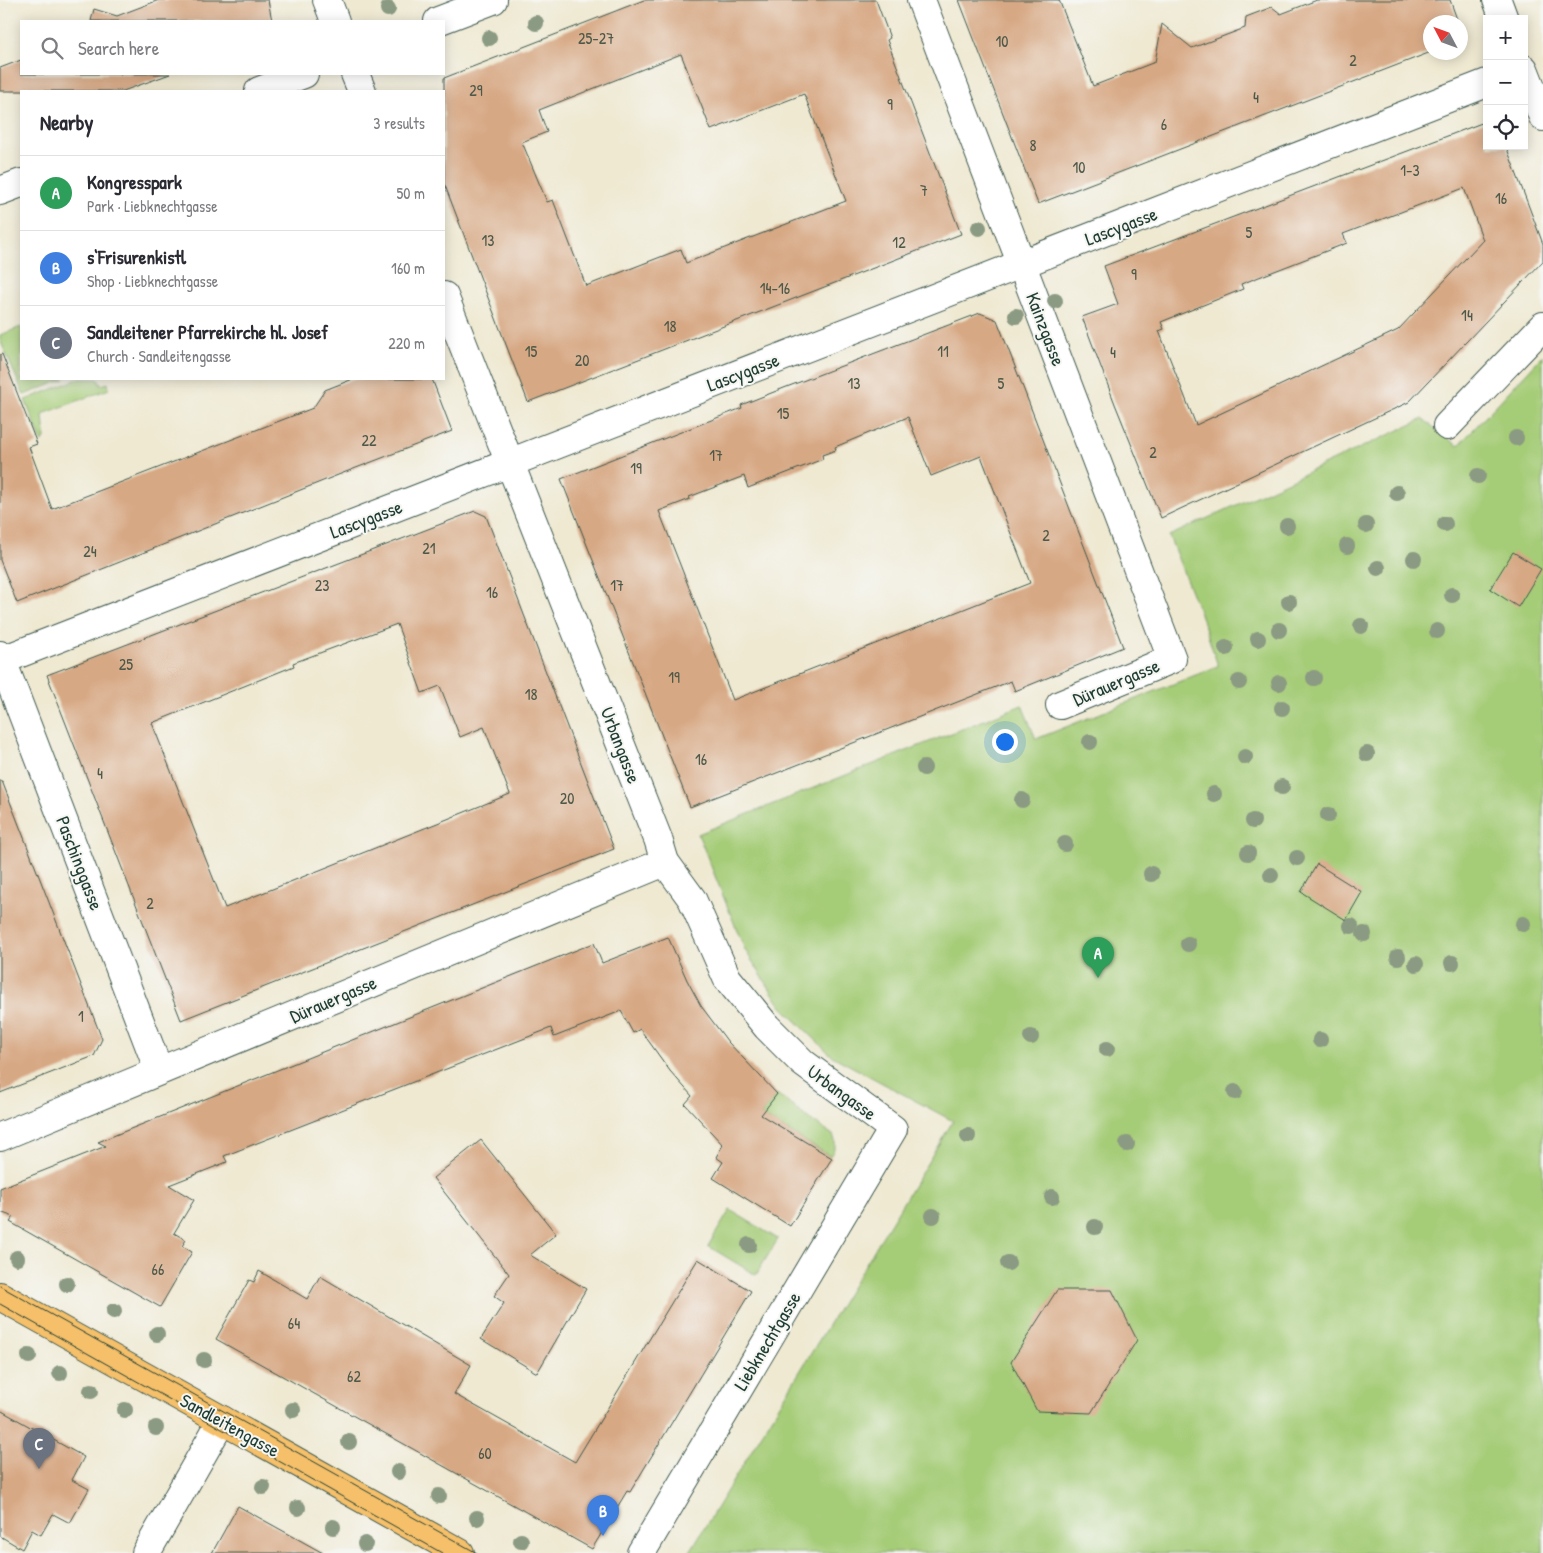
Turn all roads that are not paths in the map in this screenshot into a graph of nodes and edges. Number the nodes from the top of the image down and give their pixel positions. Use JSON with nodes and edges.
{"nodes":[{"id":1,"x":327,"y":0,"type":"edge"},
{"id":2,"x":493,"y":0,"type":"edge"},
{"id":3,"x":920,"y":0,"type":"edge"},
{"id":4,"x":1497,"y":0,"type":"edge"},
{"id":5,"x":1503,"y":15,"type":"edge"},
{"id":6,"x":335,"y":20,"type":"edge"},
{"id":7,"x":441,"y":20,"type":"edge"},
{"id":8,"x":301,"y":75,"type":"edge"},
{"id":9,"x":355,"y":75,"type":"edge"},
{"id":10,"x":1528,"y":79,"type":"edge"},
{"id":11,"x":1483,"y":85,"type":"edge"},
{"id":12,"x":262,"y":90,"type":"edge"},
{"id":13,"x":362,"y":90,"type":"edge"},
{"id":14,"x":1543,"y":117,"type":"edge"},
{"id":15,"x":20,"y":183,"type":"edge"},
{"id":16,"x":0,"y":191,"type":"edge"},
{"id":17,"x":1021,"y":264,"type":"junction"},
{"id":18,"x":445,"y":299,"type":"edge"},
{"id":19,"x":1543,"y":326,"type":"edge"},
{"id":20,"x":1447,"y":426,"type":"dead end"},
{"id":21,"x":510,"y":463,"type":"junction"},
{"id":22,"x":1172,"y":658,"type":"joint"},
{"id":23,"x":1,"y":659,"type":"edge"},
{"id":24,"x":1060,"y":706,"type":"dead end"},
{"id":25,"x":665,"y":862,"type":"junction"},
{"id":26,"x":159,"y":1072,"type":"junction"},
{"id":27,"x":893,"y":1129,"type":"joint"},
{"id":28,"x":0,"y":1137,"type":"edge"},
{"id":29,"x":0,"y":1296,"type":"edge"},
{"id":30,"x":222,"y":1420,"type":"junction"},
{"id":31,"x":146,"y":1553,"type":"edge"},
{"id":32,"x":460,"y":1553,"type":"edge"},
{"id":33,"x":641,"y":1553,"type":"edge"}],
"edges":[{"from":1,"to":6,"type":"street"},
{"from":2,"to":7,"type":"street"},
{"from":3,"to":17,"type":"street","name":"Kainzgasse"},
{"from":4,"to":5,"type":"street"},
{"from":8,"to":12,"type":"street"},
{"from":9,"to":13,"type":"street"},
{"from":10,"to":14,"type":"street"},
{"from":11,"to":17,"type":"street","name":"Lascygasse"},
{"from":15,"to":16,"type":"street"},
{"from":17,"to":21,"type":"street","name":"Lascygasse"},
{"from":17,"to":22,"type":"street","name":"Kainzgasse"},
{"from":18,"to":21,"type":"street","name":"Urbangasse"},
{"from":19,"to":20,"type":"street"},
{"from":21,"to":23,"type":"street","name":"Lascygasse"},
{"from":21,"to":25,"type":"street","name":"Urbangasse"},
{"from":22,"to":24,"type":"street","name":"Dürauergasse"},
{"from":23,"to":26,"type":"street","name":"Paschinggasse"},
{"from":25,"to":26,"type":"street","name":"Dürauergasse"},
{"from":25,"to":27,"type":"street","name":"Urbangasse"},
{"from":26,"to":28,"type":"street","name":"Dürauergasse"},
{"from":27,"to":33,"type":"street","name":"Liebknechtgasse"},
{"from":29,"to":30,"type":"main road","name":"Sandleitengasse"},
{"from":30,"to":31,"type":"street"},
{"from":30,"to":32,"type":"main road","name":"Sandleitengasse"}]}
